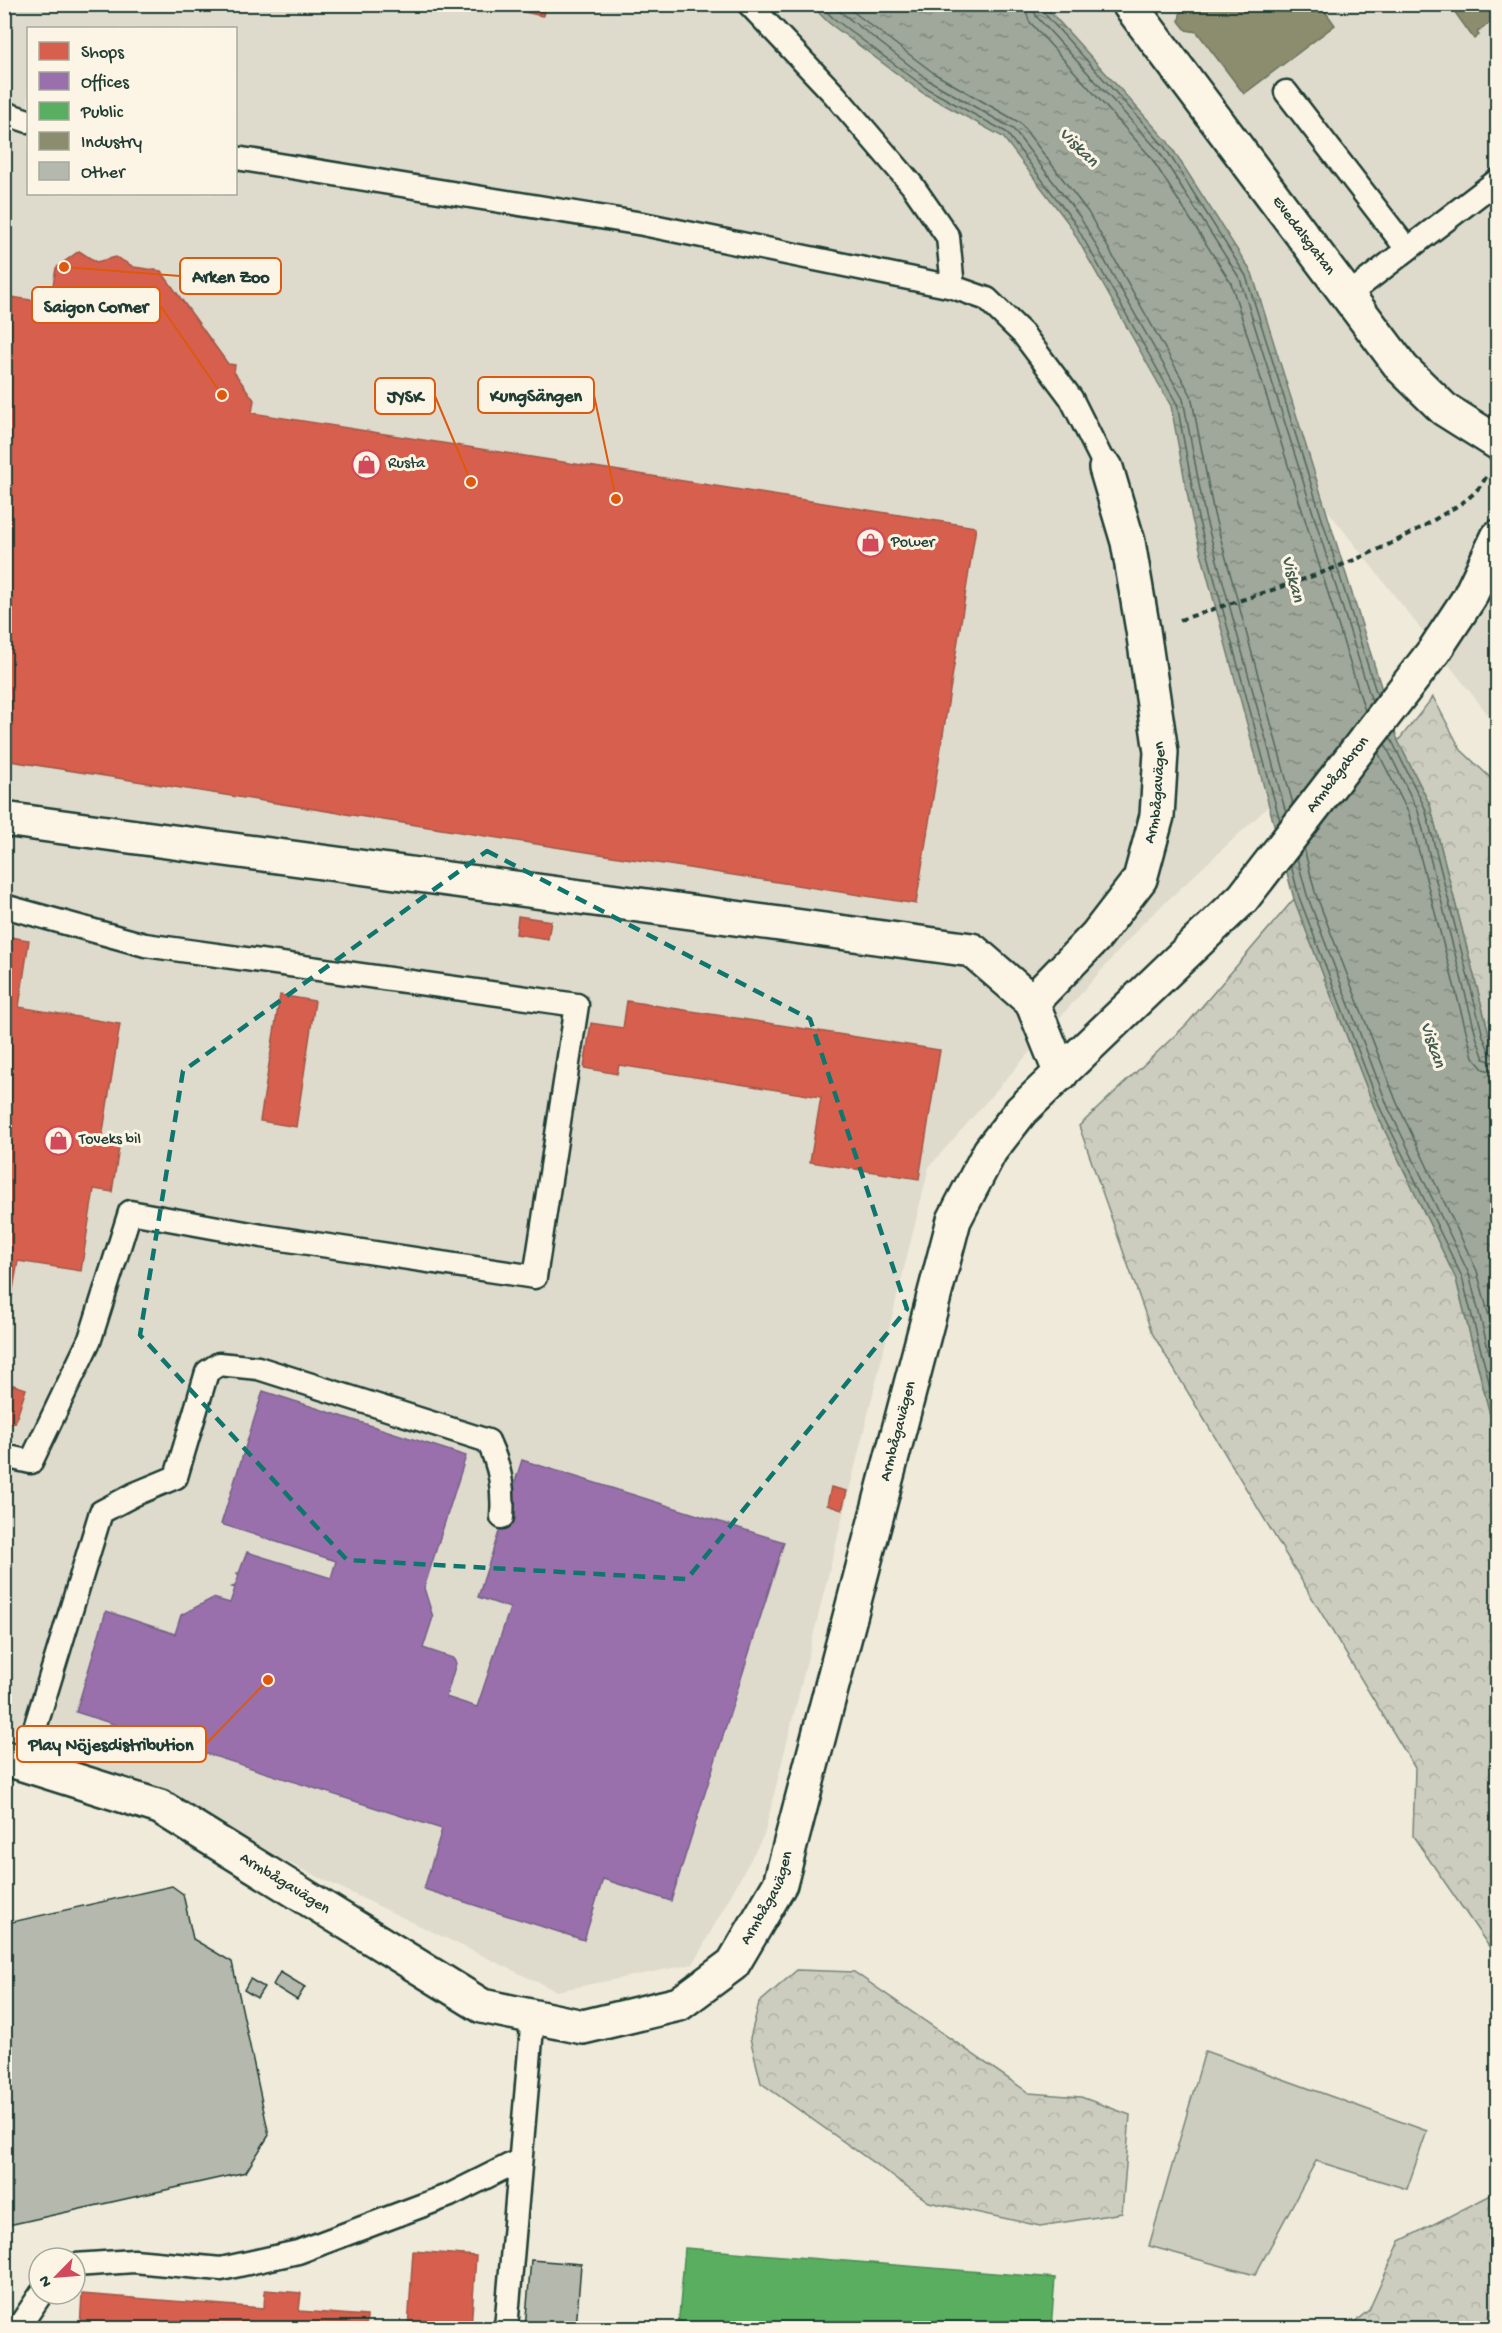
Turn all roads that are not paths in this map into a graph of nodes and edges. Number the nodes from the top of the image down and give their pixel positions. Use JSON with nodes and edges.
{"nodes":[{"id":1,"x":749,"y":4,"type":"edge"},
{"id":2,"x":1129,"y":4,"type":"edge"},
{"id":3,"x":1286,"y":92,"type":"dead end"},
{"id":4,"x":4,"y":113,"type":"edge"},
{"id":5,"x":27,"y":121,"type":"edge"},
{"id":6,"x":237,"y":158,"type":"edge"},
{"id":7,"x":1497,"y":180,"type":"edge"},
{"id":8,"x":1407,"y":249,"type":"junction"},
{"id":9,"x":953,"y":287,"type":"junction"},
{"id":10,"x":1347,"y":296,"type":"junction"},
{"id":11,"x":1497,"y":443,"type":"edge"},
{"id":12,"x":1106,"y":468,"type":"joint"},
{"id":13,"x":1497,"y":537,"type":"edge"},
{"id":14,"x":4,"y":819,"type":"edge"},
{"id":15,"x":1243,"y":898,"type":"joint"},
{"id":16,"x":4,"y":906,"type":"edge"},
{"id":17,"x":1032,"y":1002,"type":"junction"},
{"id":18,"x":1061,"y":1074,"type":"junction"},
{"id":19,"x":4,"y":1456,"type":"edge"},
{"id":20,"x":502,"y":1516,"type":"dead end"},
{"id":21,"x":14,"y":1761,"type":"edge"},
{"id":22,"x":532,"y":2016,"type":"junction"},
{"id":23,"x":520,"y":2160,"type":"junction"},
{"id":24,"x":87,"y":2264,"type":"edge"},
{"id":25,"x":33,"y":2306,"type":"edge"},
{"id":26,"x":18,"y":2328,"type":"edge"},
{"id":27,"x":506,"y":2328,"type":"edge"}],
"edges":[{"from":1,"to":9,"type":"lane"},
{"from":2,"to":10,"type":"street","name":"Evedalsgatan"},
{"from":3,"to":8,"type":"lane"},
{"from":4,"to":5,"type":"lane"},
{"from":6,"to":9,"type":"lane"},
{"from":7,"to":8,"type":"lane"},
{"from":8,"to":10,"type":"lane"},
{"from":9,"to":12,"type":"lane"},
{"from":10,"to":11,"type":"street","name":"Evedalsgatan"},
{"from":12,"to":17,"type":"street","name":"Armbågavägen"},
{"from":13,"to":15,"type":"street","name":"Armbågabron"},
{"from":14,"to":17,"type":"street"},
{"from":15,"to":18,"type":"street","name":"Armbågavägen"},
{"from":16,"to":19,"type":"lane"},
{"from":17,"to":18,"type":"street"},
{"from":18,"to":22,"type":"street","name":"Armbågavägen"},
{"from":20,"to":21,"type":"lane"},
{"from":21,"to":22,"type":"street","name":"Armbågavägen"},
{"from":22,"to":23,"type":"lane"},
{"from":23,"to":24,"type":"lane"},
{"from":23,"to":27,"type":"lane"},
{"from":25,"to":26,"type":"lane"}]}
